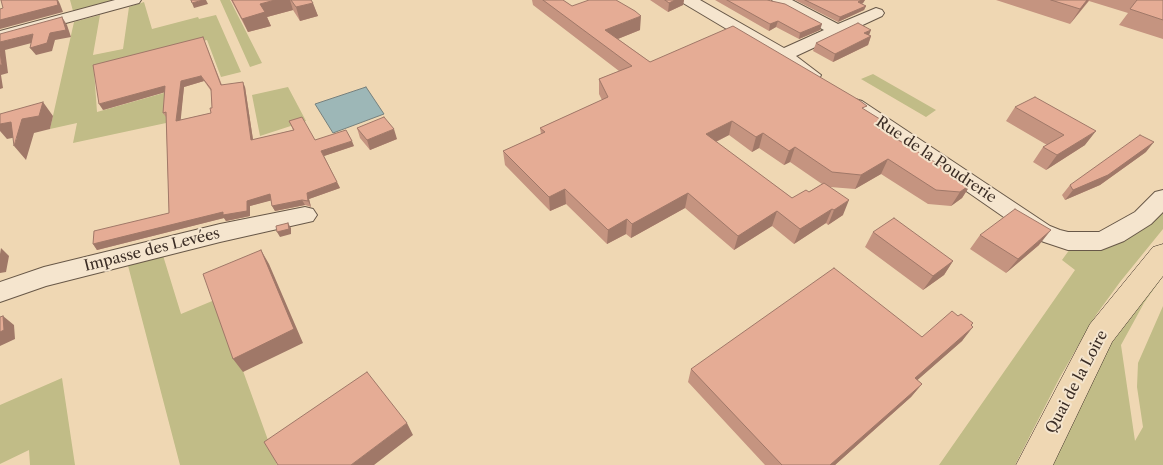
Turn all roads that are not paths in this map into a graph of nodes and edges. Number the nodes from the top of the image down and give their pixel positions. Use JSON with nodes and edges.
{"nodes":[{"id":1,"x":133,"y":0,"type":"edge"},
{"id":2,"x":689,"y":0,"type":"edge"},
{"id":3,"x":780,"y":0,"type":"edge"},
{"id":4,"x":876,"y":13,"type":"dead end"},
{"id":5,"x":837,"y":30,"type":"junction"},
{"id":6,"x":0,"y":36,"type":"edge"},
{"id":7,"x":783,"y":55,"type":"junction"},
{"id":8,"x":1163,"y":198,"type":"edge"},
{"id":9,"x":305,"y":215,"type":"dead end"},
{"id":10,"x":1163,"y":255,"type":"edge"},
{"id":11,"x":0,"y":292,"type":"edge"},
{"id":12,"x":1034,"y":465,"type":"edge"}],
"edges":[{"from":1,"to":6,"type":"street"},
{"from":2,"to":7,"type":"street","name":"Rue de la Poudrerie"},
{"from":3,"to":5,"type":"street"},
{"from":4,"to":5,"type":"street"},
{"from":5,"to":7,"type":"street"},
{"from":7,"to":8,"type":"street","name":"Rue de la Poudrerie"},
{"from":9,"to":11,"type":"street","name":"Impasse des Levées"},
{"from":10,"to":12,"type":"main road","name":"Quai de la Loire"}]}
